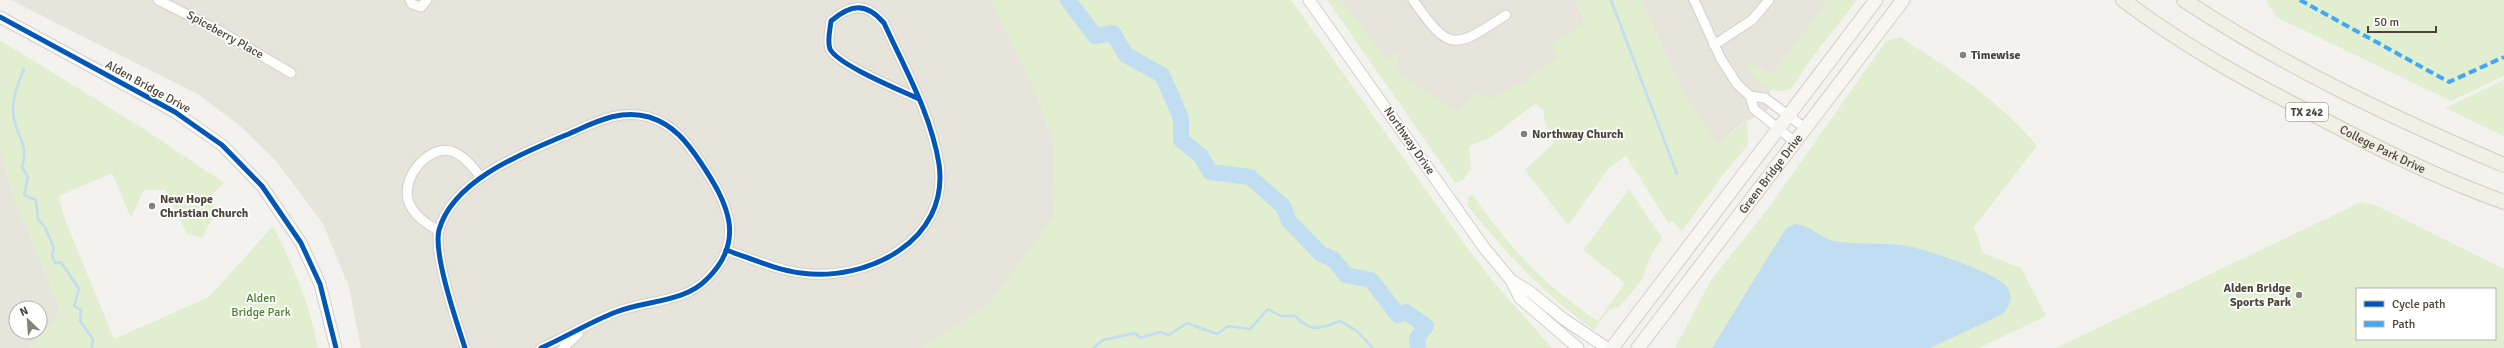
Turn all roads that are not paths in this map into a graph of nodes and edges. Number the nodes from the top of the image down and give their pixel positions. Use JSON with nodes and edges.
{"nodes":[{"id":1,"x":158,"y":0,"type":"edge"},
{"id":2,"x":410,"y":0,"type":"edge"},
{"id":3,"x":427,"y":0,"type":"edge"},
{"id":4,"x":1309,"y":0,"type":"edge"},
{"id":5,"x":1413,"y":0,"type":"edge"},
{"id":6,"x":1694,"y":0,"type":"edge"},
{"id":7,"x":1769,"y":0,"type":"edge"},
{"id":8,"x":1903,"y":0,"type":"edge"},
{"id":9,"x":2123,"y":0,"type":"edge"},
{"id":10,"x":2184,"y":0,"type":"edge"},
{"id":11,"x":1873,"y":4,"type":"edge"},
{"id":12,"x":1506,"y":16,"type":"dead end"},
{"id":13,"x":1891,"y":16,"type":"junction"},
{"id":14,"x":0,"y":17,"type":"edge"},
{"id":15,"x":1714,"y":45,"type":"junction"},
{"id":16,"x":291,"y":73,"type":"dead end"},
{"id":17,"x":1750,"y":96,"type":"junction"},
{"id":18,"x":918,"y":99,"type":"junction"},
{"id":19,"x":1787,"y":115,"type":"junction"},
{"id":20,"x":1777,"y":127,"type":"junction"},
{"id":21,"x":1805,"y":128,"type":"junction"},
{"id":22,"x":1795,"y":142,"type":"junction"},
{"id":23,"x":2504,"y":165,"type":"edge"},
{"id":24,"x":481,"y":177,"type":"junction"},
{"id":25,"x":2504,"y":202,"type":"edge"},
{"id":26,"x":439,"y":231,"type":"junction"},
{"id":27,"x":726,"y":250,"type":"junction"},
{"id":28,"x":1511,"y":280,"type":"junction"},
{"id":29,"x":593,"y":324,"type":"junction"},
{"id":30,"x":336,"y":348,"type":"edge"},
{"id":31,"x":465,"y":348,"type":"edge"},
{"id":32,"x":541,"y":348,"type":"edge"},
{"id":33,"x":563,"y":348,"type":"edge"},
{"id":34,"x":1578,"y":348,"type":"edge"},
{"id":35,"x":1607,"y":348,"type":"edge"},
{"id":36,"x":1612,"y":348,"type":"edge"},
{"id":37,"x":1638,"y":348,"type":"edge"}],
"edges":[{"from":1,"to":16,"type":"street","name":"Spiceberry Place"},
{"from":2,"to":3,"type":"street"},
{"from":4,"to":28,"type":"street","name":"Northway Drive"},
{"from":5,"to":12,"type":"street"},
{"from":6,"to":15,"type":"street"},
{"from":7,"to":15,"type":"street"},
{"from":8,"to":13,"type":"main road","name":"Green Bridge Drive"},
{"from":9,"to":25,"type":"main road","name":"College Park Drive","number":"TX 242"},
{"from":10,"to":23,"type":"main road","number":"TX 242"},
{"from":11,"to":13,"type":"main road"},
{"from":11,"to":19,"type":"main road","name":"Green Bridge Drive"},
{"from":13,"to":21,"type":"main road","name":"Green Bridge Drive"},
{"from":14,"to":30,"type":"street","name":"Alden Bridge Drive"},
{"from":15,"to":17,"type":"street"},
{"from":17,"to":19,"type":"street"},
{"from":17,"to":20,"type":"street"},
{"from":18,"to":18,"type":"street"},
{"from":18,"to":27,"type":"street"},
{"from":19,"to":20,"type":"main road","name":"Green Bridge Drive"},
{"from":19,"to":21,"type":"street"},
{"from":20,"to":22,"type":"street"},
{"from":20,"to":36,"type":"main road","name":"Green Bridge Drive"},
{"from":21,"to":22,"type":"main road","name":"Green Bridge Drive"},
{"from":22,"to":37,"type":"main road","name":"Green Bridge Drive"},
{"from":24,"to":26,"type":"street"},
{"from":24,"to":26,"type":"street"},
{"from":24,"to":27,"type":"street"},
{"from":26,"to":31,"type":"street"},
{"from":27,"to":29,"type":"street"},
{"from":28,"to":34,"type":"street","name":"Northway Drive"},
{"from":28,"to":35,"type":"street","name":"Northway Drive"},
{"from":29,"to":32,"type":"street"},
{"from":29,"to":33,"type":"street"}]}
